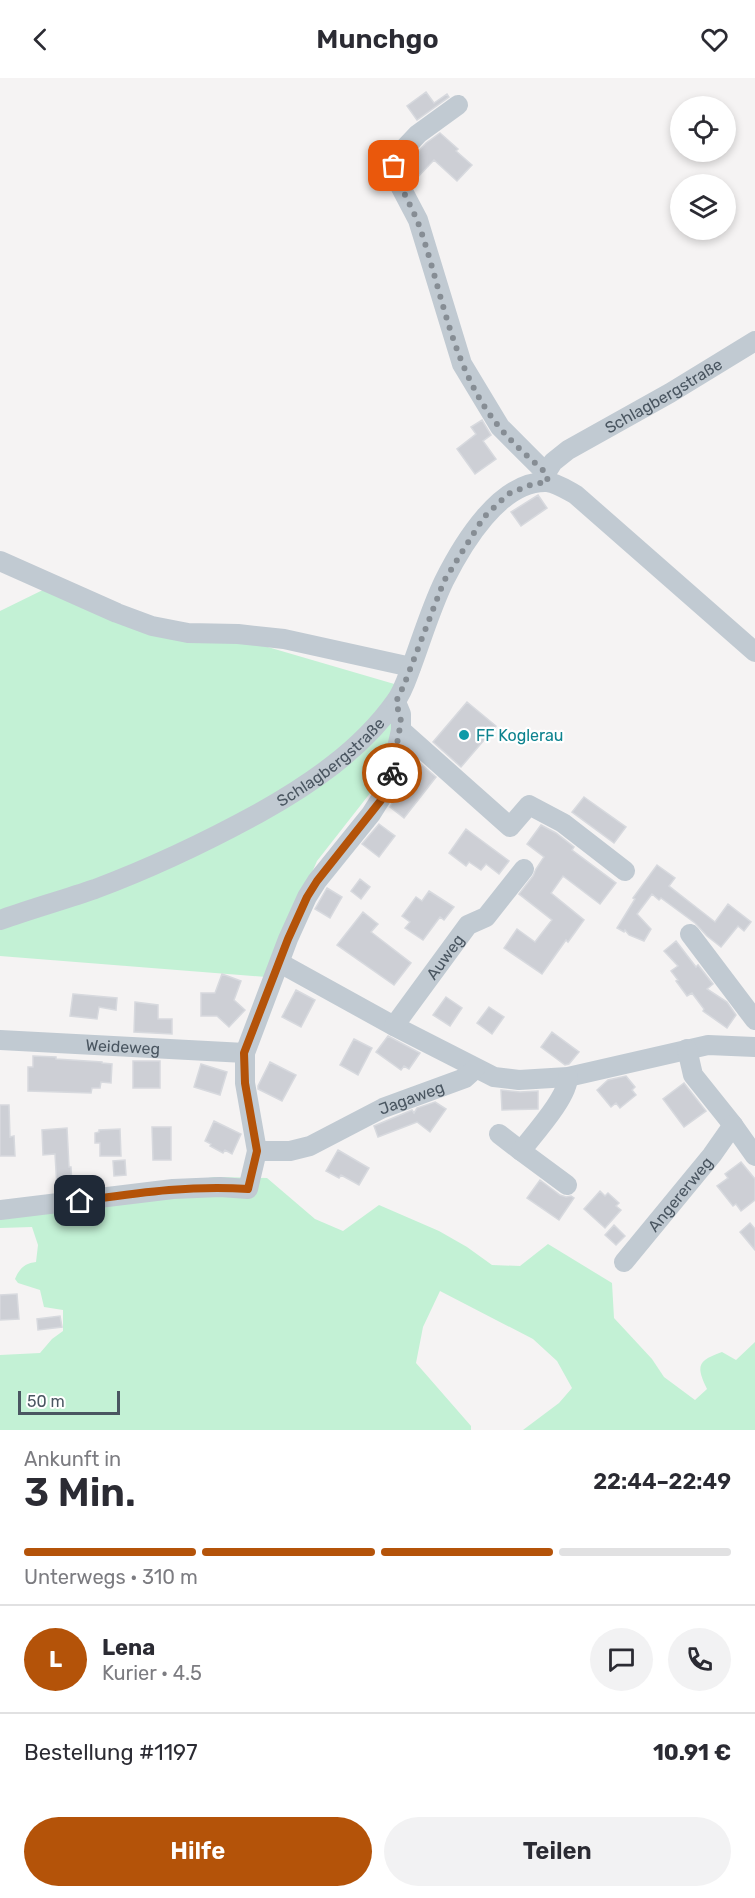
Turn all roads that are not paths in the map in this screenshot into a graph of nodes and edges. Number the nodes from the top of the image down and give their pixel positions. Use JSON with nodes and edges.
{"nodes":[{"id":1,"x":458,"y":105,"type":"dead end"},
{"id":2,"x":755,"y":341,"type":"edge"},
{"id":3,"x":547,"y":478,"type":"junction"},
{"id":4,"x":0,"y":561,"type":"edge"},
{"id":5,"x":755,"y":652,"type":"edge"},
{"id":6,"x":411,"y":667,"type":"junction"},
{"id":7,"x":396,"y":702,"type":"junction"},
{"id":8,"x":400,"y":730,"type":"junction"},
{"id":9,"x":524,"y":869,"type":"dead end"},
{"id":10,"x":625,"y":871,"type":"dead end"},
{"id":11,"x":0,"y":920,"type":"edge"},
{"id":12,"x":690,"y":933,"type":"dead end"},
{"id":13,"x":280,"y":963,"type":"junction"},
{"id":14,"x":755,"y":1020,"type":"edge"},
{"id":15,"x":394,"y":1026,"type":"junction"},
{"id":16,"x":0,"y":1040,"type":"edge"},
{"id":17,"x":755,"y":1047,"type":"edge"},
{"id":18,"x":687,"y":1049,"type":"junction"},
{"id":19,"x":244,"y":1053,"type":"junction"},
{"id":20,"x":475,"y":1069,"type":"junction"},
{"id":21,"x":568,"y":1077,"type":"junction"},
{"id":22,"x":733,"y":1125,"type":"junction"},
{"id":23,"x":499,"y":1134,"type":"dead end"},
{"id":24,"x":521,"y":1150,"type":"junction"},
{"id":25,"x":257,"y":1151,"type":"junction"},
{"id":26,"x":755,"y":1156,"type":"edge"},
{"id":27,"x":567,"y":1185,"type":"dead end"},
{"id":28,"x":0,"y":1210,"type":"edge"},
{"id":29,"x":624,"y":1262,"type":"dead end"}],
"edges":[{"from":1,"to":3,"type":"street"},
{"from":2,"to":3,"type":"street","name":"Schlagbergstraße"},
{"from":3,"to":5,"type":"street"},
{"from":3,"to":6,"type":"street","name":"Schlagbergstraße"},
{"from":4,"to":6,"type":"street"},
{"from":6,"to":7,"type":"street","name":"Schlagbergstraße"},
{"from":7,"to":8,"type":"street"},
{"from":7,"to":11,"type":"street","name":"Schlagbergstraße"},
{"from":8,"to":10,"type":"street","name":"Schlagbergstraße"},
{"from":8,"to":13,"type":"street"},
{"from":9,"to":15,"type":"street","name":"Auweg"},
{"from":12,"to":14,"type":"street"},
{"from":13,"to":15,"type":"street"},
{"from":13,"to":19,"type":"street"},
{"from":15,"to":20,"type":"street"},
{"from":16,"to":19,"type":"street","name":"Weideweg"},
{"from":17,"to":18,"type":"street"},
{"from":18,"to":21,"type":"street"},
{"from":18,"to":22,"type":"street"},
{"from":19,"to":25,"type":"street"},
{"from":20,"to":21,"type":"street"},
{"from":20,"to":25,"type":"street","name":"Jagaweg"},
{"from":21,"to":24,"type":"street"},
{"from":22,"to":26,"type":"street"},
{"from":22,"to":29,"type":"street","name":"Angererweg"},
{"from":23,"to":24,"type":"street"},
{"from":24,"to":27,"type":"street"},
{"from":25,"to":28,"type":"street"}]}
